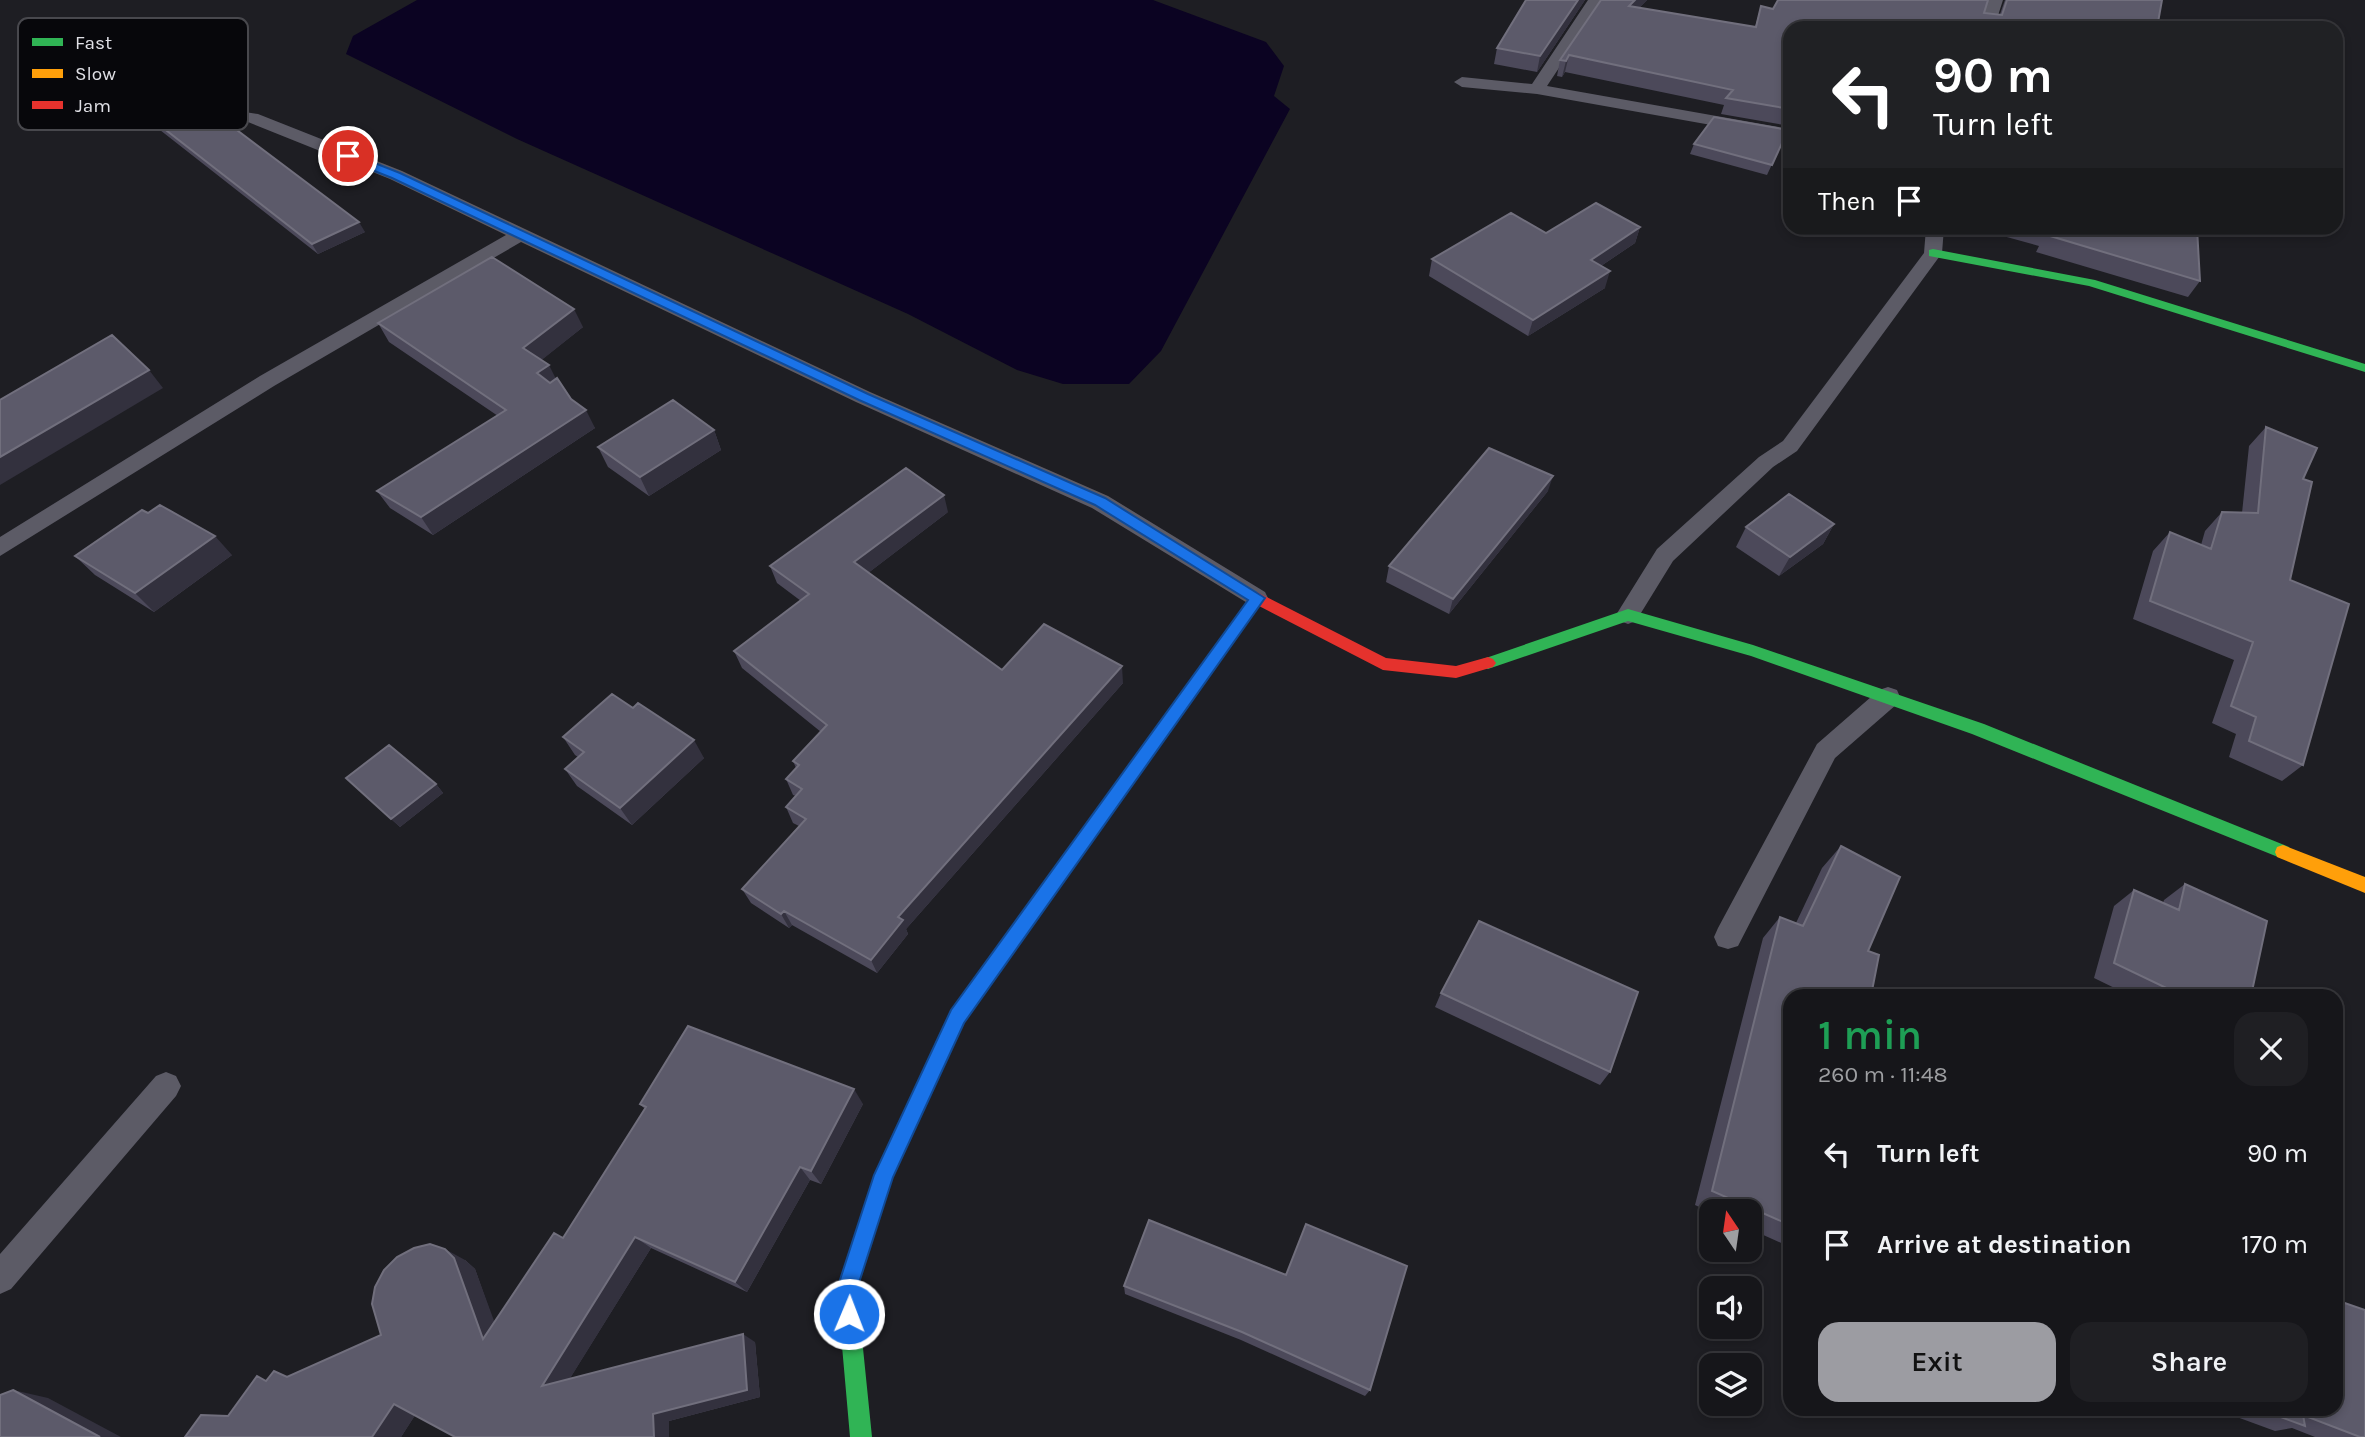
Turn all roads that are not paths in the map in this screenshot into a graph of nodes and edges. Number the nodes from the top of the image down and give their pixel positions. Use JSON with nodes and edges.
{"nodes":[{"id":1,"x":1596,"y":0,"type":"edge"},
{"id":2,"x":1995,"y":0,"type":"edge"},
{"id":3,"x":1988,"y":21,"type":"edge"},
{"id":4,"x":1462,"y":82,"type":"dead end"},
{"id":5,"x":1537,"y":89,"type":"junction"},
{"id":6,"x":248,"y":118,"type":"edge"},
{"id":7,"x":1783,"y":133,"type":"edge"},
{"id":8,"x":519,"y":235,"type":"junction"},
{"id":9,"x":1934,"y":235,"type":"edge"},
{"id":10,"x":1933,"y":253,"type":"junction"},
{"id":11,"x":2365,"y":368,"type":"edge"},
{"id":12,"x":0,"y":548,"type":"edge"},
{"id":13,"x":1257,"y":598,"type":"junction"},
{"id":14,"x":1628,"y":615,"type":"junction"},
{"id":15,"x":1888,"y":697,"type":"junction"},
{"id":16,"x":2365,"y":885,"type":"edge"},
{"id":17,"x":1728,"y":937,"type":"dead end"},
{"id":18,"x":166,"y":1086,"type":"dead end"},
{"id":19,"x":0,"y":1278,"type":"edge"},
{"id":20,"x":861,"y":1437,"type":"edge"}],
"edges":[{"from":1,"to":5,"type":"lane"},
{"from":2,"to":3,"type":"lane"},
{"from":4,"to":5,"type":"lane"},
{"from":5,"to":7,"type":"lane"},
{"from":6,"to":8,"type":"lane"},
{"from":8,"to":12,"type":"lane"},
{"from":8,"to":13,"type":"lane"},
{"from":9,"to":10,"type":"lane"},
{"from":10,"to":11,"type":"street"},
{"from":10,"to":14,"type":"lane"},
{"from":13,"to":14,"type":"street"},
{"from":13,"to":20,"type":"street"},
{"from":14,"to":15,"type":"street"},
{"from":15,"to":16,"type":"street"},
{"from":15,"to":17,"type":"lane"},
{"from":18,"to":19,"type":"lane"}]}
